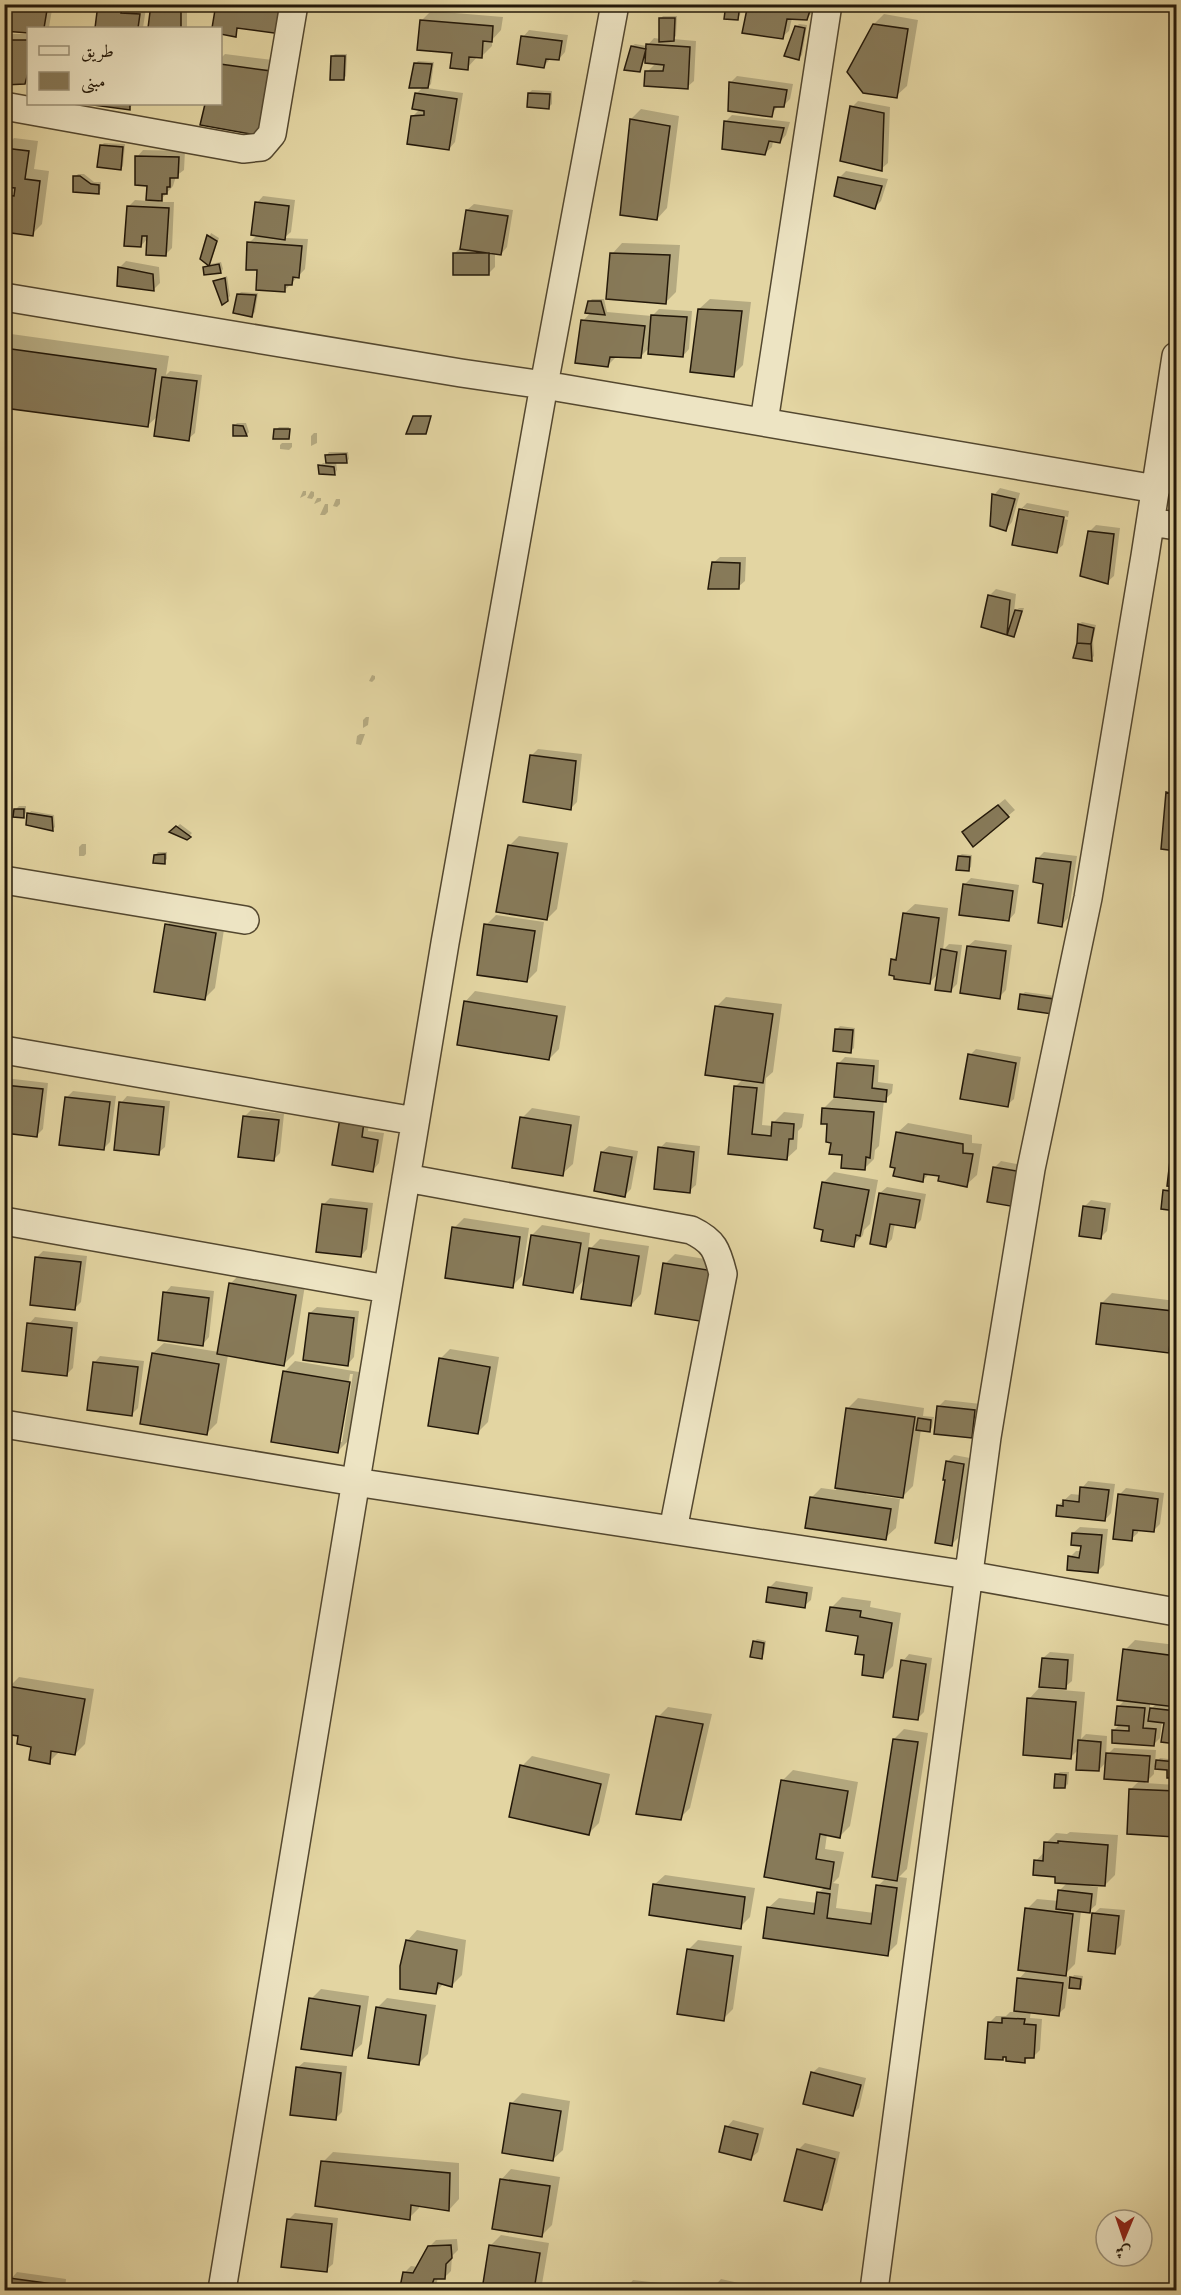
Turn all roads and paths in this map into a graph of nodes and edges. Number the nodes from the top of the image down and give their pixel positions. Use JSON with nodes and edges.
{"nodes":[{"id":1,"x":294,"y":4,"type":"edge"},
{"id":2,"x":615,"y":4,"type":"edge"},
{"id":3,"x":828,"y":4,"type":"edge"},
{"id":4,"x":4,"y":106,"type":"edge"},
{"id":5,"x":4,"y":297,"type":"edge"},
{"id":6,"x":1176,"y":356,"type":"edge"},
{"id":7,"x":544,"y":385,"type":"junction"},
{"id":8,"x":764,"y":422,"type":"junction"},
{"id":9,"x":1156,"y":489,"type":"junction"},
{"id":10,"x":1163,"y":524,"type":"edge"},
{"id":11,"x":4,"y":880,"type":"edge"},
{"id":12,"x":245,"y":920,"type":"dead end"},
{"id":13,"x":4,"y":1050,"type":"edge"},
{"id":14,"x":415,"y":1121,"type":"junction"},
{"id":15,"x":406,"y":1178,"type":"junction"},
{"id":16,"x":4,"y":1221,"type":"edge"},
{"id":17,"x":387,"y":1289,"type":"junction"},
{"id":18,"x":4,"y":1424,"type":"edge"},
{"id":19,"x":355,"y":1482,"type":"junction"},
{"id":20,"x":673,"y":1530,"type":"junction"},
{"id":21,"x":968,"y":1575,"type":"junction"},
{"id":22,"x":1176,"y":1612,"type":"edge"},
{"id":23,"x":222,"y":2290,"type":"edge"},
{"id":24,"x":874,"y":2290,"type":"edge"}],
"edges":[{"from":1,"to":4,"type":"street"},
{"from":2,"to":7,"type":"street"},
{"from":3,"to":8,"type":"street"},
{"from":5,"to":7,"type":"street"},
{"from":6,"to":9,"type":"street"},
{"from":7,"to":8,"type":"street"},
{"from":7,"to":14,"type":"street"},
{"from":8,"to":9,"type":"street"},
{"from":9,"to":10,"type":"street"},
{"from":10,"to":21,"type":"street"},
{"from":11,"to":12,"type":"street"},
{"from":13,"to":14,"type":"street"},
{"from":14,"to":15,"type":"street"},
{"from":15,"to":17,"type":"street"},
{"from":15,"to":20,"type":"street"},
{"from":16,"to":17,"type":"street"},
{"from":17,"to":19,"type":"street"},
{"from":18,"to":19,"type":"street"},
{"from":19,"to":20,"type":"street"},
{"from":19,"to":23,"type":"street"},
{"from":20,"to":21,"type":"street"},
{"from":21,"to":22,"type":"street"},
{"from":21,"to":24,"type":"street"}]}
